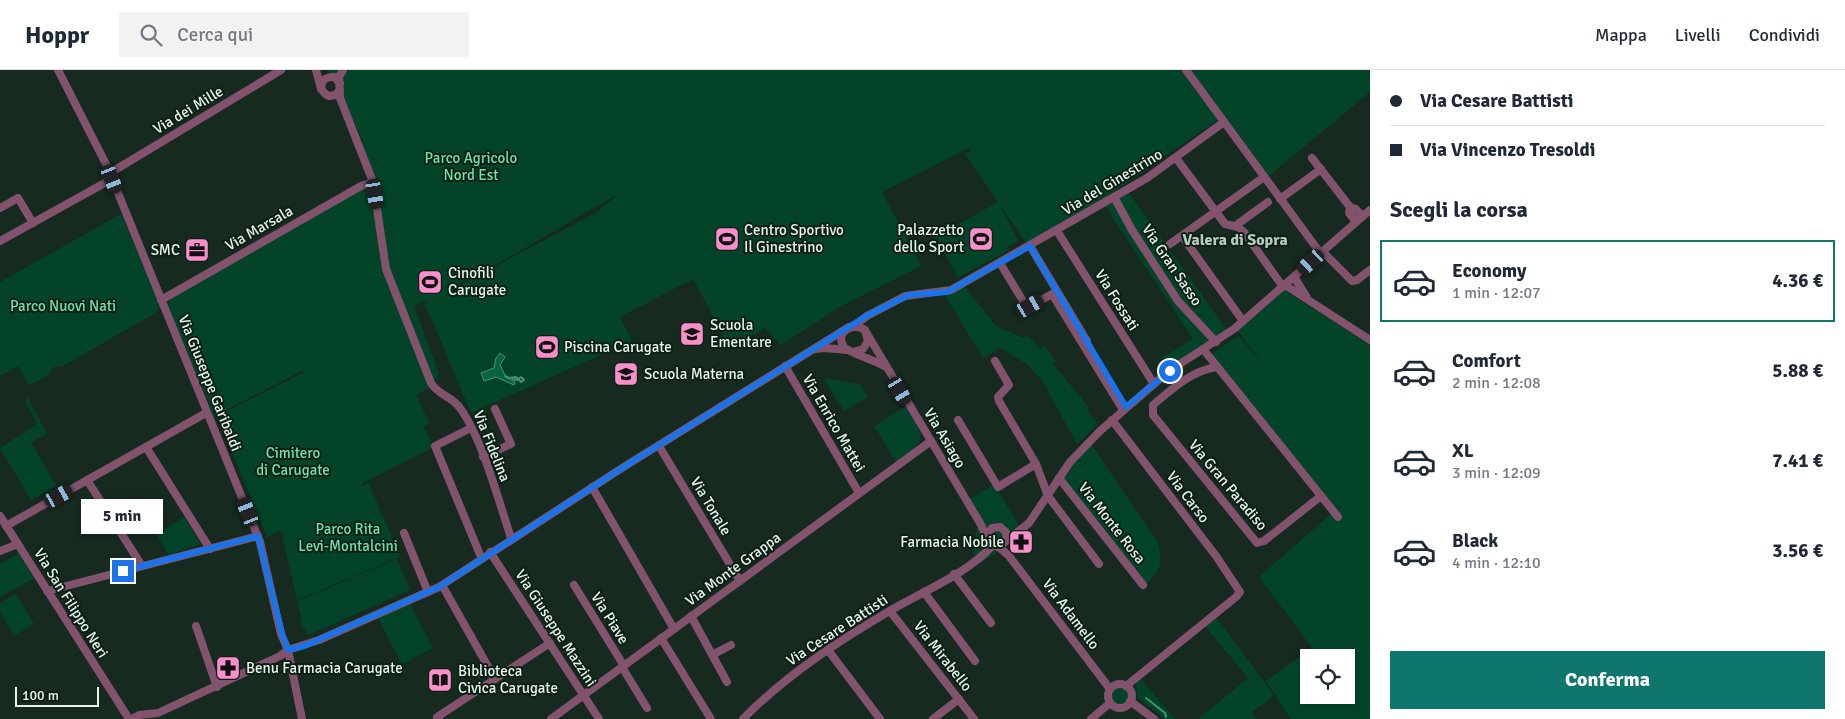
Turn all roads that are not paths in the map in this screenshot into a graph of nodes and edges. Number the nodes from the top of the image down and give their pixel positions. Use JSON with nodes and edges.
{"nodes":[{"id":1,"x":58,"y":70,"type":"edge"},
{"id":2,"x":281,"y":70,"type":"edge"},
{"id":3,"x":316,"y":70,"type":"edge"},
{"id":4,"x":341,"y":70,"type":"edge"},
{"id":5,"x":1186,"y":70,"type":"edge"},
{"id":6,"x":326,"y":75,"type":"edge"},
{"id":7,"x":340,"y":87,"type":"junction"},
{"id":8,"x":326,"y":94,"type":"junction"},
{"id":9,"x":345,"y":111,"type":"junction"},
{"id":10,"x":1224,"y":122,"type":"junction"},
{"id":11,"x":1176,"y":158,"type":"junction"},
{"id":12,"x":1312,"y":158,"type":"dead end"},
{"id":13,"x":1321,"y":169,"type":"junction"},
{"id":14,"x":111,"y":176,"type":"junction"},
{"id":15,"x":1264,"y":177,"type":"junction"},
{"id":16,"x":373,"y":182,"type":"junction"},
{"id":17,"x":1114,"y":197,"type":"junction"},
{"id":18,"x":1280,"y":200,"type":"junction"},
{"id":19,"x":1268,"y":202,"type":"dead end"},
{"id":20,"x":1,"y":204,"type":"edge"},
{"id":21,"x":1370,"y":210,"type":"edge"},
{"id":22,"x":1216,"y":212,"type":"junction"},
{"id":23,"x":1359,"y":219,"type":"junction"},
{"id":24,"x":33,"y":223,"type":"junction"},
{"id":25,"x":1235,"y":226,"type":"junction"},
{"id":26,"x":1057,"y":231,"type":"junction"},
{"id":27,"x":1182,"y":236,"type":"junction"},
{"id":28,"x":1,"y":238,"type":"edge"},
{"id":29,"x":1170,"y":244,"type":"dead end"},
{"id":30,"x":1030,"y":246,"type":"junction"},
{"id":31,"x":1322,"y":253,"type":"junction"},
{"id":32,"x":1000,"y":262,"type":"junction"},
{"id":33,"x":1370,"y":270,"type":"edge"},
{"id":34,"x":1294,"y":277,"type":"junction"},
{"id":35,"x":1284,"y":286,"type":"junction"},
{"id":36,"x":1053,"y":290,"type":"junction"},
{"id":37,"x":1306,"y":296,"type":"junction"},
{"id":38,"x":162,"y":300,"type":"junction"},
{"id":39,"x":1243,"y":321,"type":"junction"},
{"id":40,"x":856,"y":325,"type":"junction"},
{"id":41,"x":866,"y":332,"type":"junction"},
{"id":42,"x":1370,"y":340,"type":"edge"},
{"id":43,"x":1216,"y":342,"type":"junction"},
{"id":44,"x":1203,"y":349,"type":"junction"},
{"id":45,"x":811,"y":350,"type":"junction"},
{"id":46,"x":851,"y":351,"type":"junction"},
{"id":47,"x":995,"y":361,"type":"dead end"},
{"id":48,"x":785,"y":366,"type":"junction"},
{"id":49,"x":886,"y":367,"type":"junction"},
{"id":50,"x":1217,"y":367,"type":"junction"},
{"id":51,"x":1154,"y":384,"type":"junction"},
{"id":52,"x":1125,"y":408,"type":"junction"},
{"id":53,"x":495,"y":409,"type":"dead end"},
{"id":54,"x":206,"y":413,"type":"junction"},
{"id":55,"x":958,"y":420,"type":"dead end"},
{"id":56,"x":1112,"y":420,"type":"junction"},
{"id":57,"x":471,"y":428,"type":"junction"},
{"id":58,"x":931,"y":441,"type":"junction"},
{"id":59,"x":659,"y":446,"type":"junction"},
{"id":60,"x":146,"y":447,"type":"junction"},
{"id":61,"x":483,"y":457,"type":"junction"},
{"id":62,"x":1036,"y":464,"type":"junction"},
{"id":63,"x":1059,"y":478,"type":"junction"},
{"id":64,"x":87,"y":480,"type":"junction"},
{"id":65,"x":592,"y":487,"type":"junction"},
{"id":66,"x":859,"y":493,"type":"junction"},
{"id":67,"x":1048,"y":496,"type":"junction"},
{"id":68,"x":1320,"y":496,"type":"junction"},
{"id":69,"x":1037,"y":512,"type":"junction"},
{"id":70,"x":0,"y":516,"type":"edge"},
{"id":71,"x":1338,"y":517,"type":"dead end"},
{"id":72,"x":980,"y":523,"type":"junction"},
{"id":73,"x":6,"y":526,"type":"junction"},
{"id":74,"x":992,"y":528,"type":"junction"},
{"id":75,"x":1006,"y":532,"type":"junction"},
{"id":76,"x":404,"y":534,"type":"dead end"},
{"id":77,"x":987,"y":535,"type":"junction"},
{"id":78,"x":258,"y":536,"type":"junction"},
{"id":79,"x":511,"y":538,"type":"junction"},
{"id":80,"x":18,"y":544,"type":"junction"},
{"id":81,"x":1001,"y":544,"type":"junction"},
{"id":82,"x":210,"y":549,"type":"junction"},
{"id":83,"x":0,"y":551,"type":"edge"},
{"id":84,"x":490,"y":552,"type":"junction"},
{"id":85,"x":481,"y":558,"type":"junction"},
{"id":86,"x":1099,"y":564,"type":"dead end"},
{"id":87,"x":142,"y":566,"type":"junction"},
{"id":88,"x":954,"y":574,"type":"junction"},
{"id":89,"x":740,"y":581,"type":"junction"},
{"id":90,"x":442,"y":585,"type":"junction"},
{"id":91,"x":574,"y":585,"type":"dead end"},
{"id":92,"x":1143,"y":585,"type":"dead end"},
{"id":93,"x":47,"y":591,"type":"junction"},
{"id":94,"x":428,"y":592,"type":"junction"},
{"id":95,"x":924,"y":592,"type":"junction"},
{"id":96,"x":890,"y":610,"type":"junction"},
{"id":97,"x":691,"y":616,"type":"junction"},
{"id":98,"x":991,"y":623,"type":"dead end"},
{"id":99,"x":196,"y":626,"type":"dead end"},
{"id":100,"x":674,"y":629,"type":"junction"},
{"id":101,"x":661,"y":638,"type":"junction"},
{"id":102,"x":550,"y":643,"type":"junction"},
{"id":103,"x":730,"y":645,"type":"dead end"},
{"id":104,"x":288,"y":650,"type":"junction"},
{"id":105,"x":828,"y":650,"type":"junction"},
{"id":106,"x":712,"y":655,"type":"junction"},
{"id":107,"x":975,"y":661,"type":"dead end"},
{"id":108,"x":623,"y":667,"type":"junction"},
{"id":109,"x":495,"y":679,"type":"junction"},
{"id":110,"x":727,"y":682,"type":"dead end"},
{"id":111,"x":1126,"y":686,"type":"junction"},
{"id":112,"x":217,"y":687,"type":"junction"},
{"id":113,"x":1110,"y":689,"type":"junction"},
{"id":114,"x":583,"y":696,"type":"junction"},
{"id":115,"x":959,"y":699,"type":"junction"},
{"id":116,"x":1130,"y":701,"type":"junction"},
{"id":117,"x":1110,"y":703,"type":"junction"},
{"id":118,"x":646,"y":708,"type":"dead end"},
{"id":119,"x":155,"y":716,"type":"edge"},
{"id":120,"x":138,"y":717,"type":"edge"},
{"id":121,"x":438,"y":718,"type":"edge"},
{"id":122,"x":302,"y":719,"type":"edge"},
{"id":123,"x":551,"y":719,"type":"edge"},
{"id":124,"x":599,"y":719,"type":"edge"},
{"id":125,"x":711,"y":719,"type":"edge"},
{"id":126,"x":743,"y":719,"type":"edge"},
{"id":127,"x":880,"y":719,"type":"edge"},
{"id":128,"x":933,"y":719,"type":"edge"},
{"id":129,"x":974,"y":719,"type":"edge"},
{"id":130,"x":1091,"y":719,"type":"edge"},
{"id":131,"x":1154,"y":719,"type":"edge"}],
"edges":[{"from":1,"to":14,"type":"street","name":"Via Giuseppe Garibaldi"},
{"from":2,"to":14,"type":"street","name":"Via dei Mille"},
{"from":3,"to":8,"type":"street"},
{"from":4,"to":6,"type":"street"},
{"from":4,"to":7,"type":"street"},
{"from":5,"to":10,"type":"street"},
{"from":6,"to":7,"type":"street"},
{"from":6,"to":8,"type":"street"},
{"from":7,"to":8,"type":"street"},
{"from":7,"to":9,"type":"street","name":"Via Fidelina"},
{"from":8,"to":9,"type":"street","name":"Via Fidelina"},
{"from":9,"to":16,"type":"street","name":"Via Fidelina"},
{"from":10,"to":11,"type":"street","name":"Via del Ginestrino"},
{"from":10,"to":15,"type":"street"},
{"from":11,"to":17,"type":"street","name":"Via del Ginestrino"},
{"from":11,"to":22,"type":"street"},
{"from":12,"to":13,"type":"street"},
{"from":13,"to":18,"type":"street"},
{"from":13,"to":23,"type":"street"},
{"from":14,"to":24,"type":"street","name":"Via dei Mille"},
{"from":14,"to":38,"type":"street","name":"Via Giuseppe Garibaldi"},
{"from":15,"to":18,"type":"street"},
{"from":15,"to":22,"type":"street"},
{"from":16,"to":38,"type":"street","name":"Via Marsala"},
{"from":16,"to":57,"type":"street","name":"Via Fidelina"},
{"from":17,"to":26,"type":"street","name":"Via del Ginestrino"},
{"from":17,"to":43,"type":"street","name":"Via Gran Sasso"},
{"from":18,"to":31,"type":"street"},
{"from":19,"to":25,"type":"street"},
{"from":20,"to":24,"type":"street"},
{"from":21,"to":23,"type":"street","name":"Via Cesare Battisti"},
{"from":22,"to":25,"type":"street"},
{"from":22,"to":27,"type":"street"},
{"from":23,"to":31,"type":"street","name":"Via Cesare Battisti"},
{"from":24,"to":28,"type":"street","name":"Via dei Mille"},
{"from":25,"to":35,"type":"street"},
{"from":26,"to":30,"type":"street","name":"Via del Ginestrino"},
{"from":26,"to":51,"type":"street","name":"Via Fossati"},
{"from":27,"to":29,"type":"street"},
{"from":27,"to":39,"type":"street"},
{"from":30,"to":32,"type":"street","name":"Via del Ginestrino"},
{"from":30,"to":36,"type":"street"},
{"from":31,"to":33,"type":"street"},
{"from":31,"to":34,"type":"street","name":"Via Cesare Battisti"},
{"from":32,"to":36,"type":"street"},
{"from":32,"to":40,"type":"street","name":"Via del Ginestrino"},
{"from":34,"to":35,"type":"street","name":"Via Cesare Battisti"},
{"from":34,"to":37,"type":"street"},
{"from":35,"to":37,"type":"street"},
{"from":35,"to":39,"type":"street","name":"Via Cesare Battisti"},
{"from":36,"to":52,"type":"street"},
{"from":37,"to":42,"type":"street"},
{"from":38,"to":54,"type":"street","name":"Via Giuseppe Garibaldi"},
{"from":39,"to":43,"type":"street","name":"Via Cesare Battisti"},
{"from":40,"to":41,"type":"street"},
{"from":40,"to":45,"type":"street","name":"Via del Ginestrino"},
{"from":40,"to":46,"type":"street"},
{"from":41,"to":46,"type":"street"},
{"from":41,"to":49,"type":"street","name":"Via Asiago"},
{"from":43,"to":44,"type":"street","name":"Via Cesare Battisti"},
{"from":44,"to":50,"type":"street"},
{"from":44,"to":51,"type":"street","name":"Via Cesare Battisti"},
{"from":45,"to":46,"type":"street","name":"Via del Ginestrino"},
{"from":45,"to":48,"type":"street","name":"Via del Ginestrino"},
{"from":46,"to":49,"type":"street"},
{"from":47,"to":62,"type":"street"},
{"from":48,"to":59,"type":"street","name":"Via del Ginestrino"},
{"from":48,"to":66,"type":"street","name":"Via Enrico Mattei"},
{"from":49,"to":58,"type":"street","name":"Via Asiago"},
{"from":50,"to":68,"type":"street"},
{"from":50,"to":68,"type":"street","name":"Via Gran Paradiso"},
{"from":51,"to":52,"type":"street","name":"Via Cesare Battisti"},
{"from":52,"to":56,"type":"street","name":"Via Cesare Battisti"},
{"from":53,"to":61,"type":"street"},
{"from":54,"to":60,"type":"street"},
{"from":54,"to":78,"type":"street","name":"Via Giuseppe Garibaldi"},
{"from":55,"to":62,"type":"street"},
{"from":56,"to":63,"type":"street","name":"Via Cesare Battisti"},
{"from":56,"to":111,"type":"street","name":"Via Carso"},
{"from":57,"to":61,"type":"street","name":"Via Fidelina"},
{"from":57,"to":85,"type":"street"},
{"from":58,"to":66,"type":"street","name":"Via Monte Grappa"},
{"from":58,"to":72,"type":"street","name":"Via Asiago"},
{"from":59,"to":65,"type":"street","name":"Via del Ginestrino"},
{"from":59,"to":89,"type":"street","name":"Via Tonale"},
{"from":60,"to":64,"type":"street"},
{"from":60,"to":82,"type":"street"},
{"from":61,"to":79,"type":"street","name":"Via Fidelina"},
{"from":62,"to":67,"type":"street"},
{"from":63,"to":67,"type":"street","name":"Via Cesare Battisti"},
{"from":63,"to":92,"type":"street","name":"Via Monte Rosa"},
{"from":64,"to":73,"type":"street"},
{"from":64,"to":87,"type":"street"},
{"from":65,"to":79,"type":"street","name":"Via del Ginestrino"},
{"from":65,"to":100,"type":"street"},
{"from":66,"to":89,"type":"street","name":"Via Monte Grappa"},
{"from":67,"to":69,"type":"street","name":"Via Cesare Battisti"},
{"from":67,"to":86,"type":"street"},
{"from":68,"to":71,"type":"street"},
{"from":69,"to":75,"type":"street","name":"Via Cesare Battisti"},
{"from":69,"to":81,"type":"street","name":"Via Cesare Battisti"},
{"from":70,"to":73,"type":"street","name":"Via San Filippo Neri"},
{"from":72,"to":74,"type":"street"},
{"from":72,"to":77,"type":"street","name":"Via Asiago"},
{"from":73,"to":80,"type":"street","name":"Via San Filippo Neri"},
{"from":74,"to":75,"type":"street"},
{"from":74,"to":77,"type":"street"},
{"from":75,"to":81,"type":"street"},
{"from":76,"to":94,"type":"street"},
{"from":77,"to":81,"type":"street"},
{"from":78,"to":82,"type":"street"},
{"from":78,"to":104,"type":"street","name":"Via Giuseppe Garibaldi"},
{"from":79,"to":84,"type":"street"},
{"from":80,"to":83,"type":"street"},
{"from":80,"to":93,"type":"street","name":"Via San Filippo Neri"},
{"from":81,"to":88,"type":"street","name":"Via Cesare Battisti"},
{"from":81,"to":113,"type":"street","name":"Via Adamello"},
{"from":82,"to":87,"type":"street"},
{"from":84,"to":85,"type":"street"},
{"from":84,"to":102,"type":"street","name":"Via Giuseppe Mazzini"},
{"from":85,"to":90,"type":"street"},
{"from":87,"to":93,"type":"street"},
{"from":88,"to":95,"type":"street","name":"Via Cesare Battisti"},
{"from":88,"to":98,"type":"street"},
{"from":89,"to":97,"type":"street","name":"Via Monte Grappa"},
{"from":90,"to":94,"type":"street"},
{"from":90,"to":109,"type":"street"},
{"from":91,"to":108,"type":"street","name":"Via Piave"},
{"from":93,"to":120,"type":"street","name":"Via San Filippo Neri"},
{"from":94,"to":104,"type":"street"},
{"from":95,"to":96,"type":"street","name":"Via Cesare Battisti"},
{"from":95,"to":107,"type":"street"},
{"from":96,"to":105,"type":"street","name":"Via Cesare Battisti"},
{"from":96,"to":115,"type":"street","name":"Via Mirabello"},
{"from":97,"to":100,"type":"street","name":"Via Monte Grappa"},
{"from":97,"to":106,"type":"street"},
{"from":99,"to":112,"type":"street"},
{"from":100,"to":101,"type":"street","name":"Via Monte Grappa"},
{"from":101,"to":108,"type":"street","name":"Via Monte Grappa"},
{"from":101,"to":125,"type":"street"},
{"from":102,"to":109,"type":"street"},
{"from":102,"to":114,"type":"street","name":"Via Giuseppe Mazzini"},
{"from":103,"to":106,"type":"street"},
{"from":104,"to":112,"type":"street"},
{"from":104,"to":122,"type":"street","name":"Via Giuseppe Garibaldi"},
{"from":105,"to":126,"type":"street","name":"Via Cesare Battisti"},
{"from":105,"to":127,"type":"street"},
{"from":106,"to":110,"type":"street"},
{"from":108,"to":114,"type":"street","name":"Via Monte Grappa"},
{"from":108,"to":118,"type":"street","name":"Via Piave"},
{"from":109,"to":121,"type":"street"},
{"from":111,"to":113,"type":"street"},
{"from":111,"to":116,"type":"street"},
{"from":112,"to":119,"type":"street"},
{"from":113,"to":117,"type":"street"},
{"from":114,"to":123,"type":"street","name":"Via Monte Grappa"},
{"from":114,"to":124,"type":"street","name":"Via Giuseppe Mazzini"},
{"from":115,"to":128,"type":"street"},
{"from":115,"to":129,"type":"street","name":"Via Mirabello"},
{"from":116,"to":117,"type":"street"},
{"from":116,"to":131,"type":"street"},
{"from":117,"to":130,"type":"street"},
{"from":119,"to":120,"type":"street"}]}
